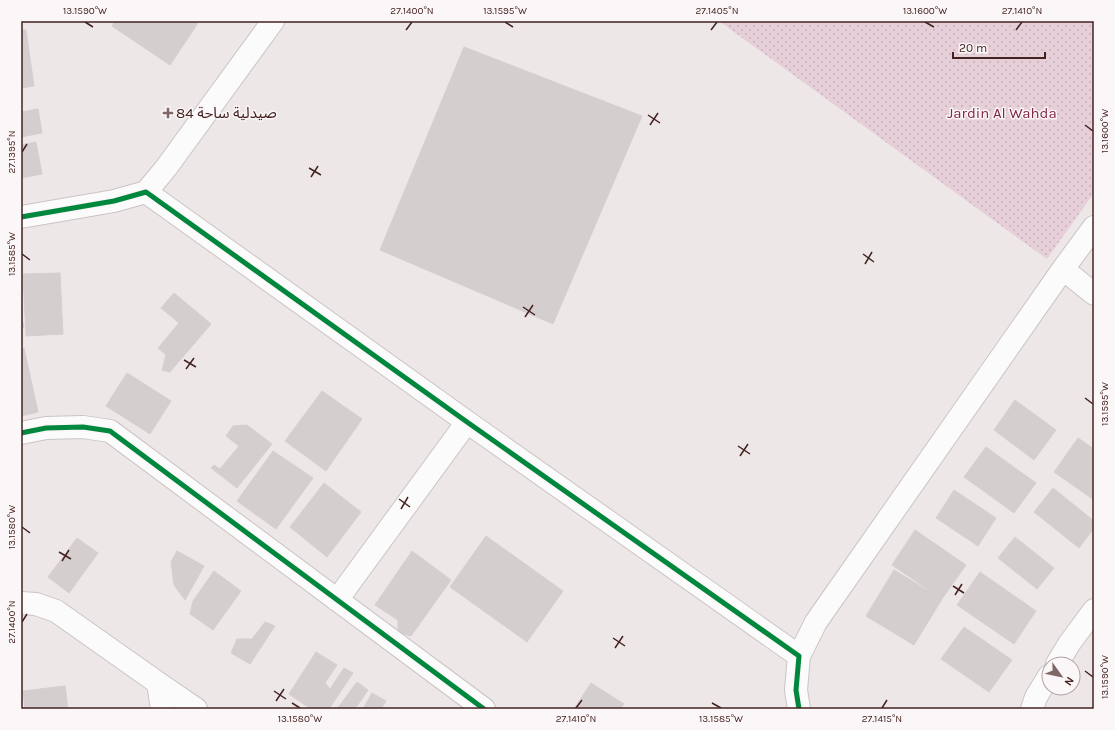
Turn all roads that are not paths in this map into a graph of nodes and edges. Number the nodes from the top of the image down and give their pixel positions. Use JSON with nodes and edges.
{"nodes":[{"id":1,"x":273,"y":21,"type":"edge"},
{"id":2,"x":146,"y":192,"type":"junction"},
{"id":3,"x":21,"y":217,"type":"edge"},
{"id":4,"x":1094,"y":226,"type":"edge"},
{"id":5,"x":1063,"y":270,"type":"junction"},
{"id":6,"x":1094,"y":294,"type":"edge"},
{"id":7,"x":467,"y":422,"type":"junction"},
{"id":8,"x":21,"y":433,"type":"edge"},
{"id":9,"x":337,"y":600,"type":"junction"},
{"id":10,"x":21,"y":603,"type":"edge"},
{"id":11,"x":1094,"y":610,"type":"edge"},
{"id":12,"x":799,"y":656,"type":"junction"},
{"id":13,"x":1062,"y":656,"type":"edge"},
{"id":14,"x":158,"y":683,"type":"junction"},
{"id":15,"x":1041,"y":689,"type":"edge"},
{"id":16,"x":162,"y":709,"type":"edge"},
{"id":17,"x":196,"y":709,"type":"edge"},
{"id":18,"x":484,"y":709,"type":"edge"},
{"id":19,"x":799,"y":709,"type":"edge"},
{"id":20,"x":1032,"y":709,"type":"edge"}],
"edges":[{"from":1,"to":2,"type":"street"},
{"from":2,"to":3,"type":"street"},
{"from":2,"to":7,"type":"street"},
{"from":4,"to":5,"type":"street"},
{"from":5,"to":6,"type":"street"},
{"from":5,"to":12,"type":"street"},
{"from":7,"to":9,"type":"street"},
{"from":7,"to":12,"type":"street"},
{"from":8,"to":9,"type":"street"},
{"from":9,"to":18,"type":"street"},
{"from":10,"to":14,"type":"street"},
{"from":11,"to":13,"type":"street"},
{"from":12,"to":19,"type":"street"},
{"from":14,"to":16,"type":"street"},
{"from":14,"to":17,"type":"street"},
{"from":15,"to":20,"type":"street"}]}
